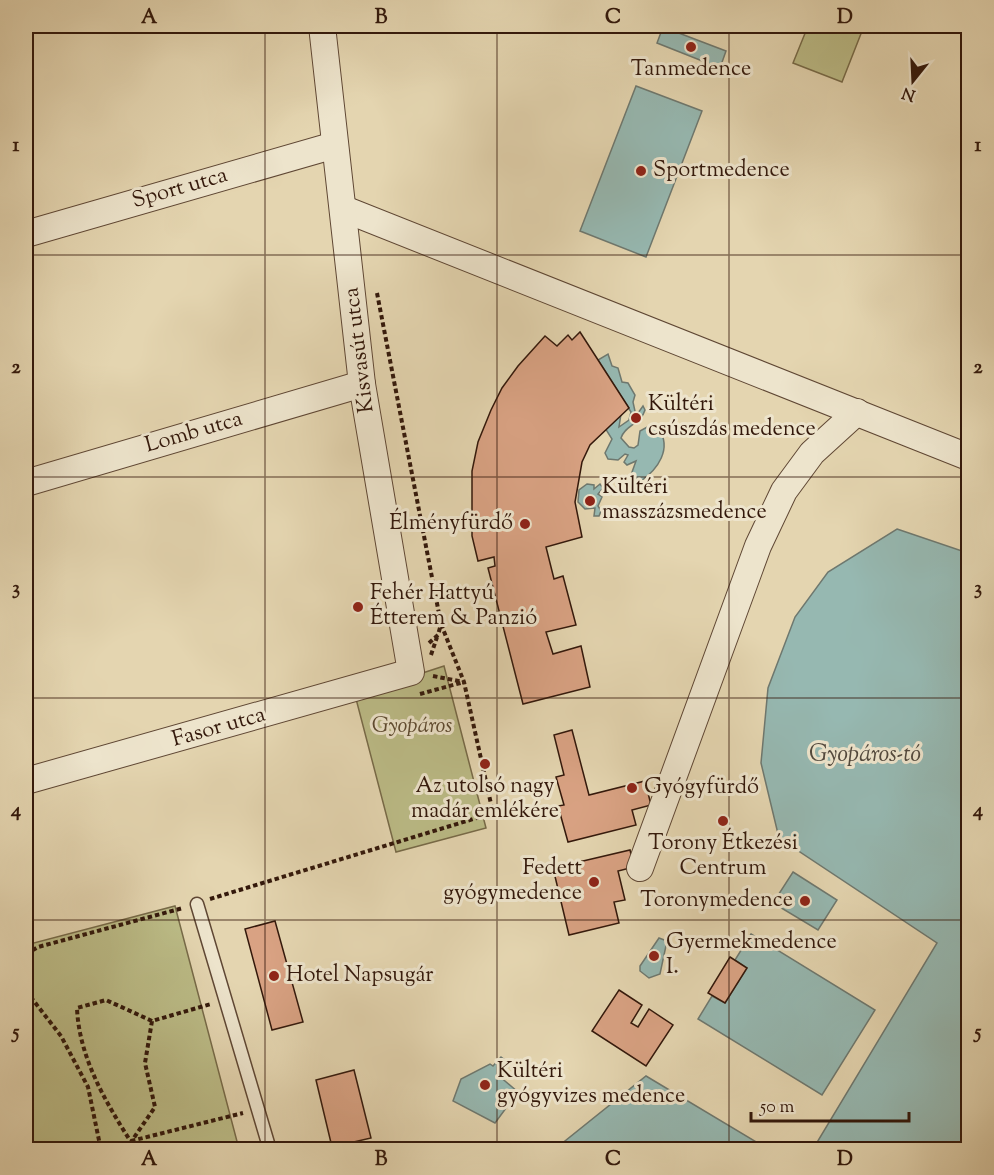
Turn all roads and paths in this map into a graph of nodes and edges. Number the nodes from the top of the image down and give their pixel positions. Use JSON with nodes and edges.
{"nodes":[{"id":1,"x":322,"y":26,"type":"edge"},
{"id":2,"x":335,"y":145,"type":"junction"},
{"id":3,"x":344,"y":209,"type":"junction"},
{"id":4,"x":26,"y":234,"type":"edge"},
{"id":5,"x":376,"y":288,"type":"dead end"},
{"id":6,"x":362,"y":384,"type":"junction"},
{"id":7,"x":857,"y":412,"type":"junction"},
{"id":8,"x":969,"y":457,"type":"edge"},
{"id":9,"x":26,"y":483,"type":"edge"},
{"id":10,"x":411,"y":672,"type":"junction"},
{"id":11,"x":464,"y":682,"type":"junction"},
{"id":12,"x":26,"y":781,"type":"edge"},
{"id":13,"x":640,"y":868,"type":"dead end"},
{"id":14,"x":197,"y":904,"type":"junction"},
{"id":15,"x":26,"y":954,"type":"edge"},
{"id":16,"x":26,"y":991,"type":"edge"},
{"id":17,"x":226,"y":999,"type":"junction"},
{"id":18,"x":152,"y":1021,"type":"junction"},
{"id":19,"x":259,"y":1110,"type":"junction"},
{"id":20,"x":131,"y":1142,"type":"junction"},
{"id":21,"x":101,"y":1149,"type":"edge"},
{"id":22,"x":270,"y":1149,"type":"edge"}],
"edges":[{"from":1,"to":2,"type":"street","name":"Kisvasút utca"},
{"from":2,"to":3,"type":"street","name":"Kisvasút utca"},
{"from":2,"to":4,"type":"street","name":"Sport utca"},
{"from":3,"to":6,"type":"street","name":"Kisvasút utca"},
{"from":3,"to":7,"type":"street"},
{"from":5,"to":11,"type":"path"},
{"from":6,"to":9,"type":"street","name":"Lomb utca"},
{"from":6,"to":10,"type":"street","name":"Kisvasút utca"},
{"from":7,"to":8,"type":"street"},
{"from":7,"to":13,"type":"street"},
{"from":10,"to":11,"type":"path"},
{"from":10,"to":12,"type":"street","name":"Fasor utca"},
{"from":11,"to":14,"type":"path"},
{"from":14,"to":15,"type":"path"},
{"from":14,"to":17,"type":"lane"},
{"from":16,"to":21,"type":"path"},
{"from":17,"to":18,"type":"path"},
{"from":17,"to":19,"type":"lane"},
{"from":18,"to":20,"type":"path"},
{"from":18,"to":20,"type":"path"},
{"from":19,"to":20,"type":"path"},
{"from":19,"to":22,"type":"lane"}]}
